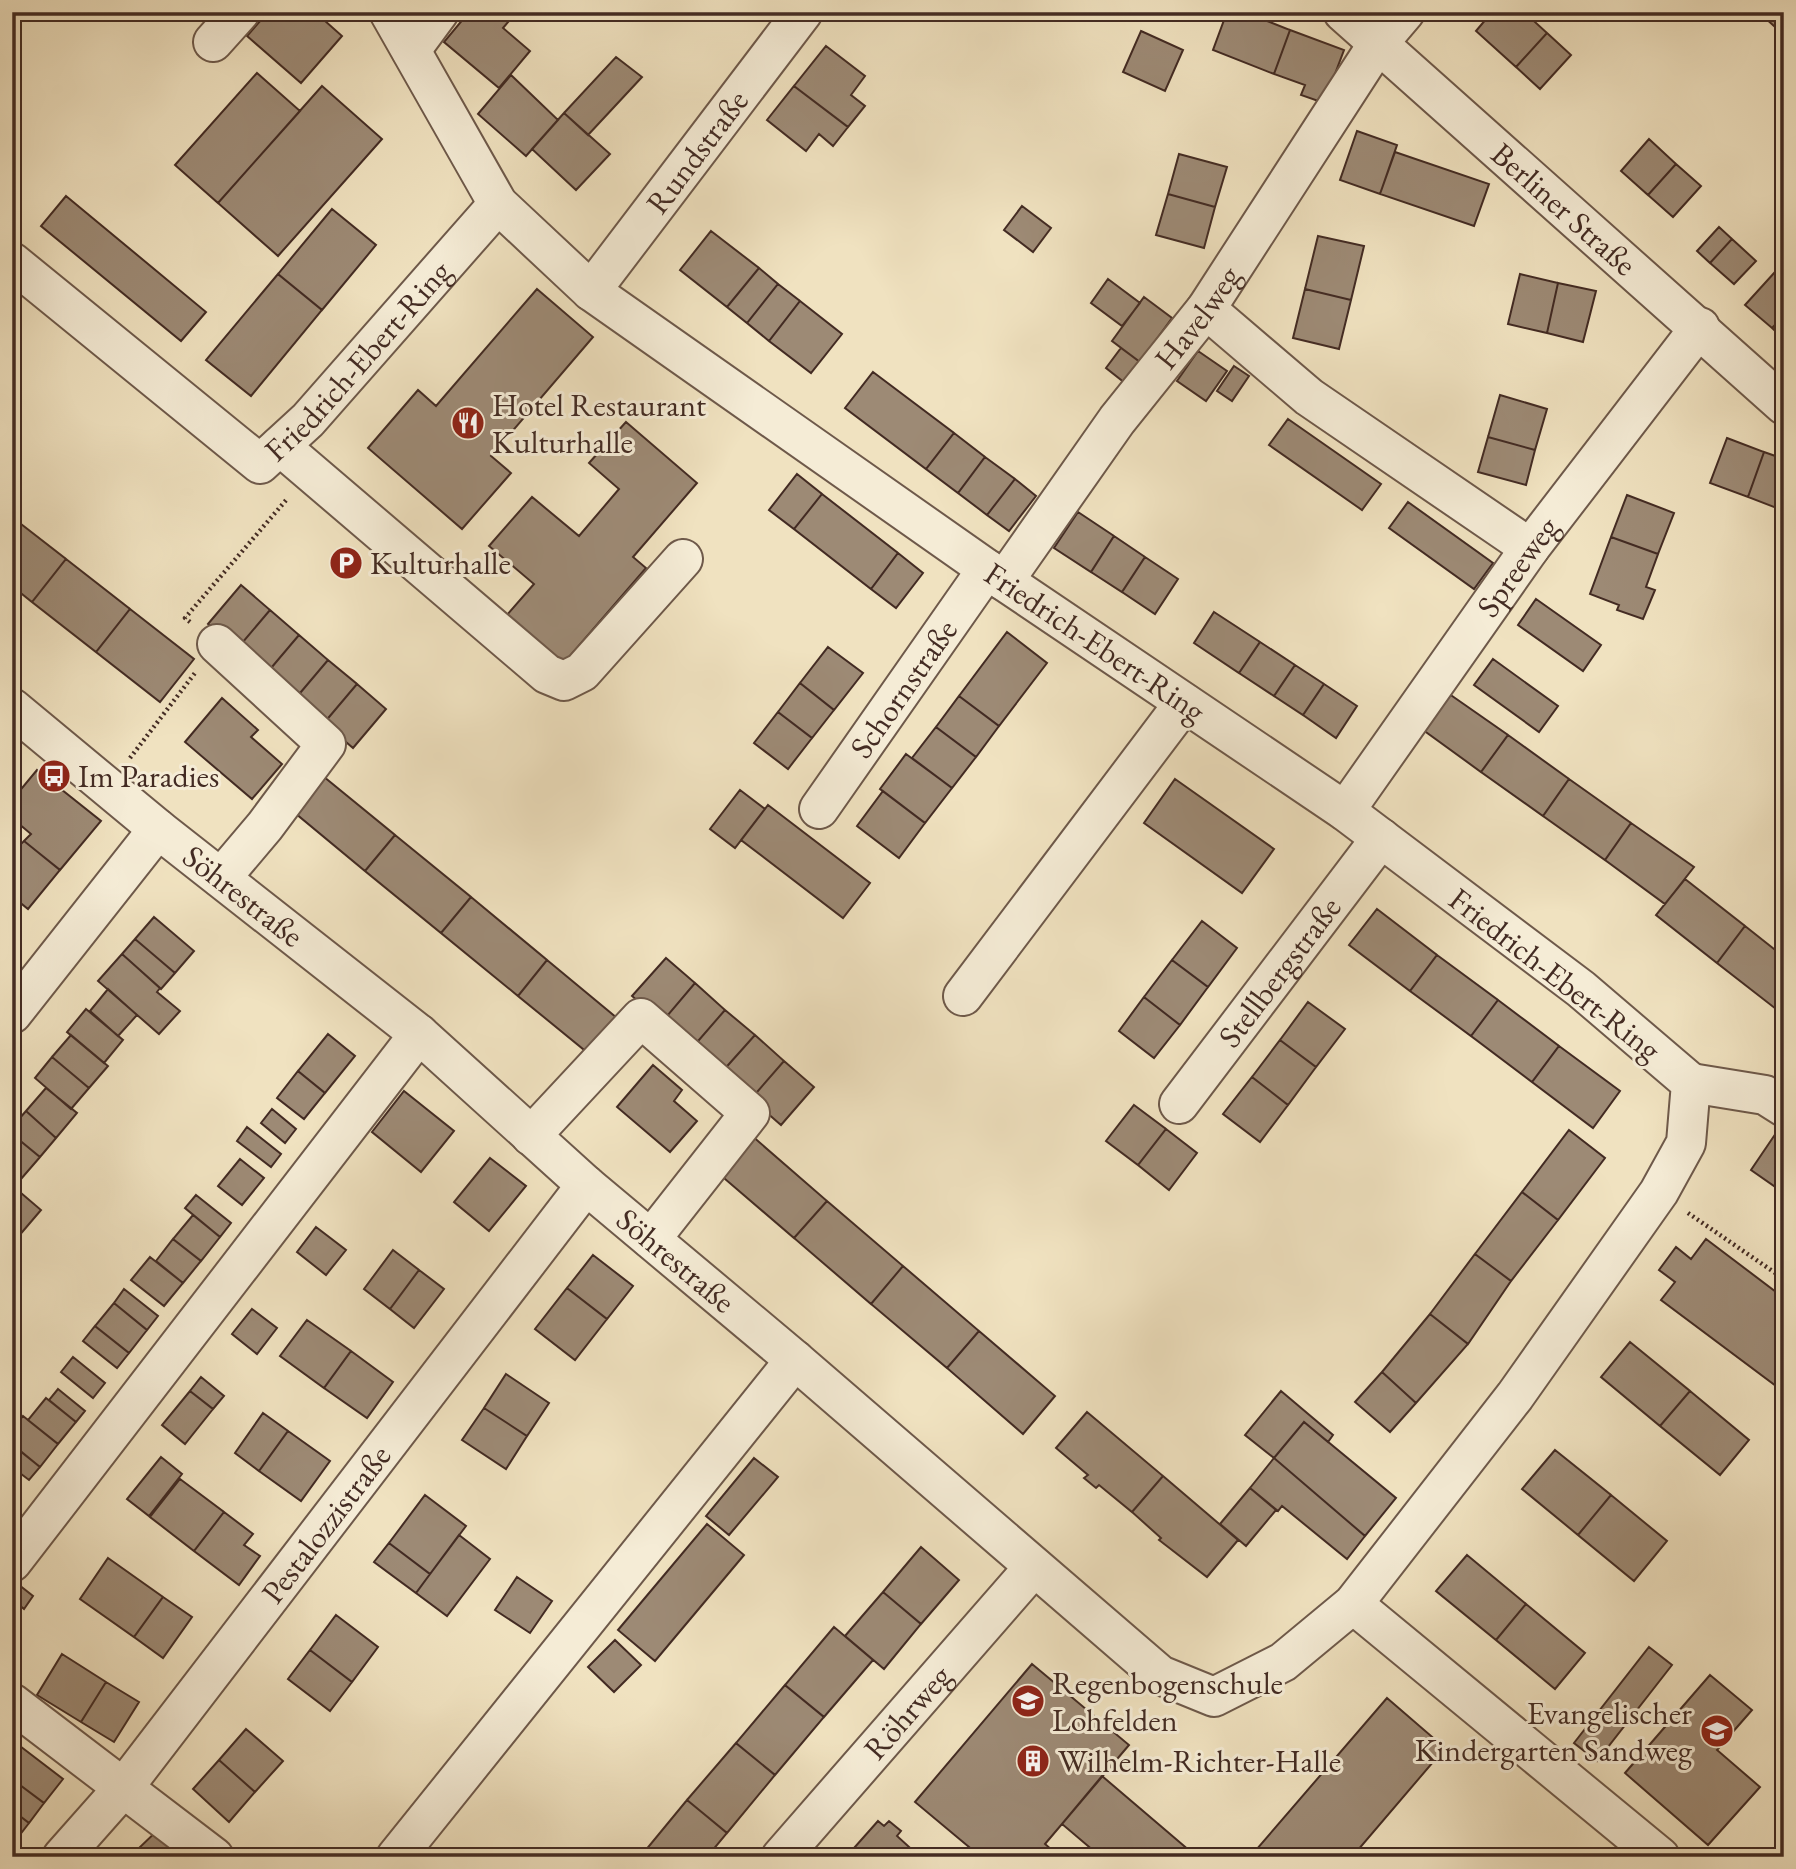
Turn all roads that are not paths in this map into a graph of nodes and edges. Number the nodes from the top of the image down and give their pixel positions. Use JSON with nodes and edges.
{"nodes":[{"id":1,"x":240,"y":12,"type":"edge"},
{"id":2,"x":389,"y":12,"type":"edge"},
{"id":3,"x":439,"y":12,"type":"edge"},
{"id":4,"x":803,"y":12,"type":"edge"},
{"id":5,"x":1343,"y":12,"type":"edge"},
{"id":6,"x":1405,"y":12,"type":"edge"},
{"id":7,"x":213,"y":42,"type":"dead end"},
{"id":8,"x":1377,"y":45,"type":"junction"},
{"id":9,"x":411,"y":50,"type":"junction"},
{"id":10,"x":498,"y":204,"type":"junction"},
{"id":11,"x":12,"y":262,"type":"edge"},
{"id":12,"x":591,"y":291,"type":"junction"},
{"id":13,"x":1206,"y":310,"type":"junction"},
{"id":14,"x":1700,"y":327,"type":"junction"},
{"id":15,"x":1784,"y":405,"type":"edge"},
{"id":16,"x":280,"y":446,"type":"junction"},
{"id":17,"x":1530,"y":548,"type":"junction"},
{"id":18,"x":683,"y":559,"type":"dead end"},
{"id":19,"x":996,"y":575,"type":"junction"},
{"id":20,"x":217,"y":644,"type":"dead end"},
{"id":21,"x":1184,"y":703,"type":"junction"},
{"id":22,"x":12,"y":708,"type":"edge"},
{"id":23,"x":819,"y":809,"type":"dead end"},
{"id":24,"x":1345,"y":811,"type":"junction"},
{"id":25,"x":158,"y":829,"type":"junction"},
{"id":26,"x":1381,"y":838,"type":"junction"},
{"id":27,"x":221,"y":878,"type":"junction"},
{"id":28,"x":963,"y":996,"type":"dead end"},
{"id":29,"x":12,"y":1014,"type":"edge"},
{"id":30,"x":419,"y":1034,"type":"junction"},
{"id":31,"x":1691,"y":1083,"type":"junction"},
{"id":32,"x":1179,"y":1104,"type":"dead end"},
{"id":33,"x":1784,"y":1107,"type":"edge"},
{"id":34,"x":531,"y":1136,"type":"junction"},
{"id":35,"x":586,"y":1185,"type":"junction"},
{"id":36,"x":651,"y":1240,"type":"junction"},
{"id":37,"x":795,"y":1360,"type":"junction"},
{"id":38,"x":12,"y":1562,"type":"edge"},
{"id":39,"x":1034,"y":1567,"type":"junction"},
{"id":40,"x":1353,"y":1604,"type":"junction"},
{"id":41,"x":12,"y":1703,"type":"edge"},
{"id":42,"x":124,"y":1787,"type":"junction"},
{"id":43,"x":62,"y":1857,"type":"edge"},
{"id":44,"x":214,"y":1857,"type":"edge"},
{"id":45,"x":396,"y":1857,"type":"edge"},
{"id":46,"x":781,"y":1857,"type":"edge"},
{"id":47,"x":1660,"y":1857,"type":"edge"}],
"edges":[{"from":1,"to":7,"type":"street"},
{"from":2,"to":9,"type":"street","name":"Friedrich-Ebert-Ring"},
{"from":3,"to":9,"type":"street"},
{"from":4,"to":12,"type":"street","name":"Rundstraße"},
{"from":5,"to":8,"type":"street","name":"Berliner Straße"},
{"from":6,"to":8,"type":"street","name":"Havelweg"},
{"from":8,"to":13,"type":"street","name":"Havelweg"},
{"from":8,"to":14,"type":"street","name":"Berliner Straße"},
{"from":9,"to":10,"type":"street","name":"Friedrich-Ebert-Ring"},
{"from":10,"to":12,"type":"street","name":"Friedrich-Ebert-Ring"},
{"from":10,"to":16,"type":"street","name":"Friedrich-Ebert-Ring"},
{"from":11,"to":16,"type":"street","name":"Friedrich-Ebert-Ring"},
{"from":12,"to":19,"type":"street","name":"Friedrich-Ebert-Ring"},
{"from":13,"to":17,"type":"street"},
{"from":13,"to":19,"type":"street","name":"Havelweg"},
{"from":14,"to":15,"type":"street","name":"Berliner Straße"},
{"from":14,"to":17,"type":"street","name":"Spreeweg"},
{"from":16,"to":18,"type":"street"},
{"from":17,"to":24,"type":"street","name":"Spreeweg"},
{"from":19,"to":21,"type":"street","name":"Friedrich-Ebert-Ring"},
{"from":19,"to":23,"type":"street","name":"Schornstraße"},
{"from":20,"to":27,"type":"street"},
{"from":21,"to":24,"type":"street","name":"Friedrich-Ebert-Ring"},
{"from":21,"to":28,"type":"street"},
{"from":22,"to":25,"type":"street","name":"Söhrestraße"},
{"from":24,"to":26,"type":"street","name":"Friedrich-Ebert-Ring"},
{"from":25,"to":27,"type":"street","name":"Söhrestraße"},
{"from":25,"to":29,"type":"street"},
{"from":26,"to":31,"type":"street","name":"Friedrich-Ebert-Ring"},
{"from":26,"to":32,"type":"street","name":"Stellbergstraße"},
{"from":27,"to":30,"type":"street","name":"Söhrestraße"},
{"from":30,"to":34,"type":"street","name":"Söhrestraße"},
{"from":30,"to":38,"type":"street"},
{"from":31,"to":33,"type":"street","name":"Friedrich-Ebert-Ring"},
{"from":31,"to":40,"type":"street","name":"Friedrich-Ebert-Ring"},
{"from":34,"to":35,"type":"street","name":"Söhrestraße"},
{"from":34,"to":36,"type":"street"},
{"from":35,"to":36,"type":"street","name":"Söhrestraße"},
{"from":35,"to":42,"type":"street","name":"Pestalozzistraße"},
{"from":36,"to":37,"type":"street","name":"Söhrestraße"},
{"from":37,"to":39,"type":"street","name":"Söhrestraße"},
{"from":37,"to":45,"type":"street"},
{"from":39,"to":40,"type":"street","name":"Söhrestraße"},
{"from":39,"to":46,"type":"street","name":"Röhrweg"},
{"from":40,"to":47,"type":"street"},
{"from":41,"to":42,"type":"street"},
{"from":42,"to":43,"type":"street","name":"Pestalozzistraße"},
{"from":42,"to":44,"type":"street"}]}
